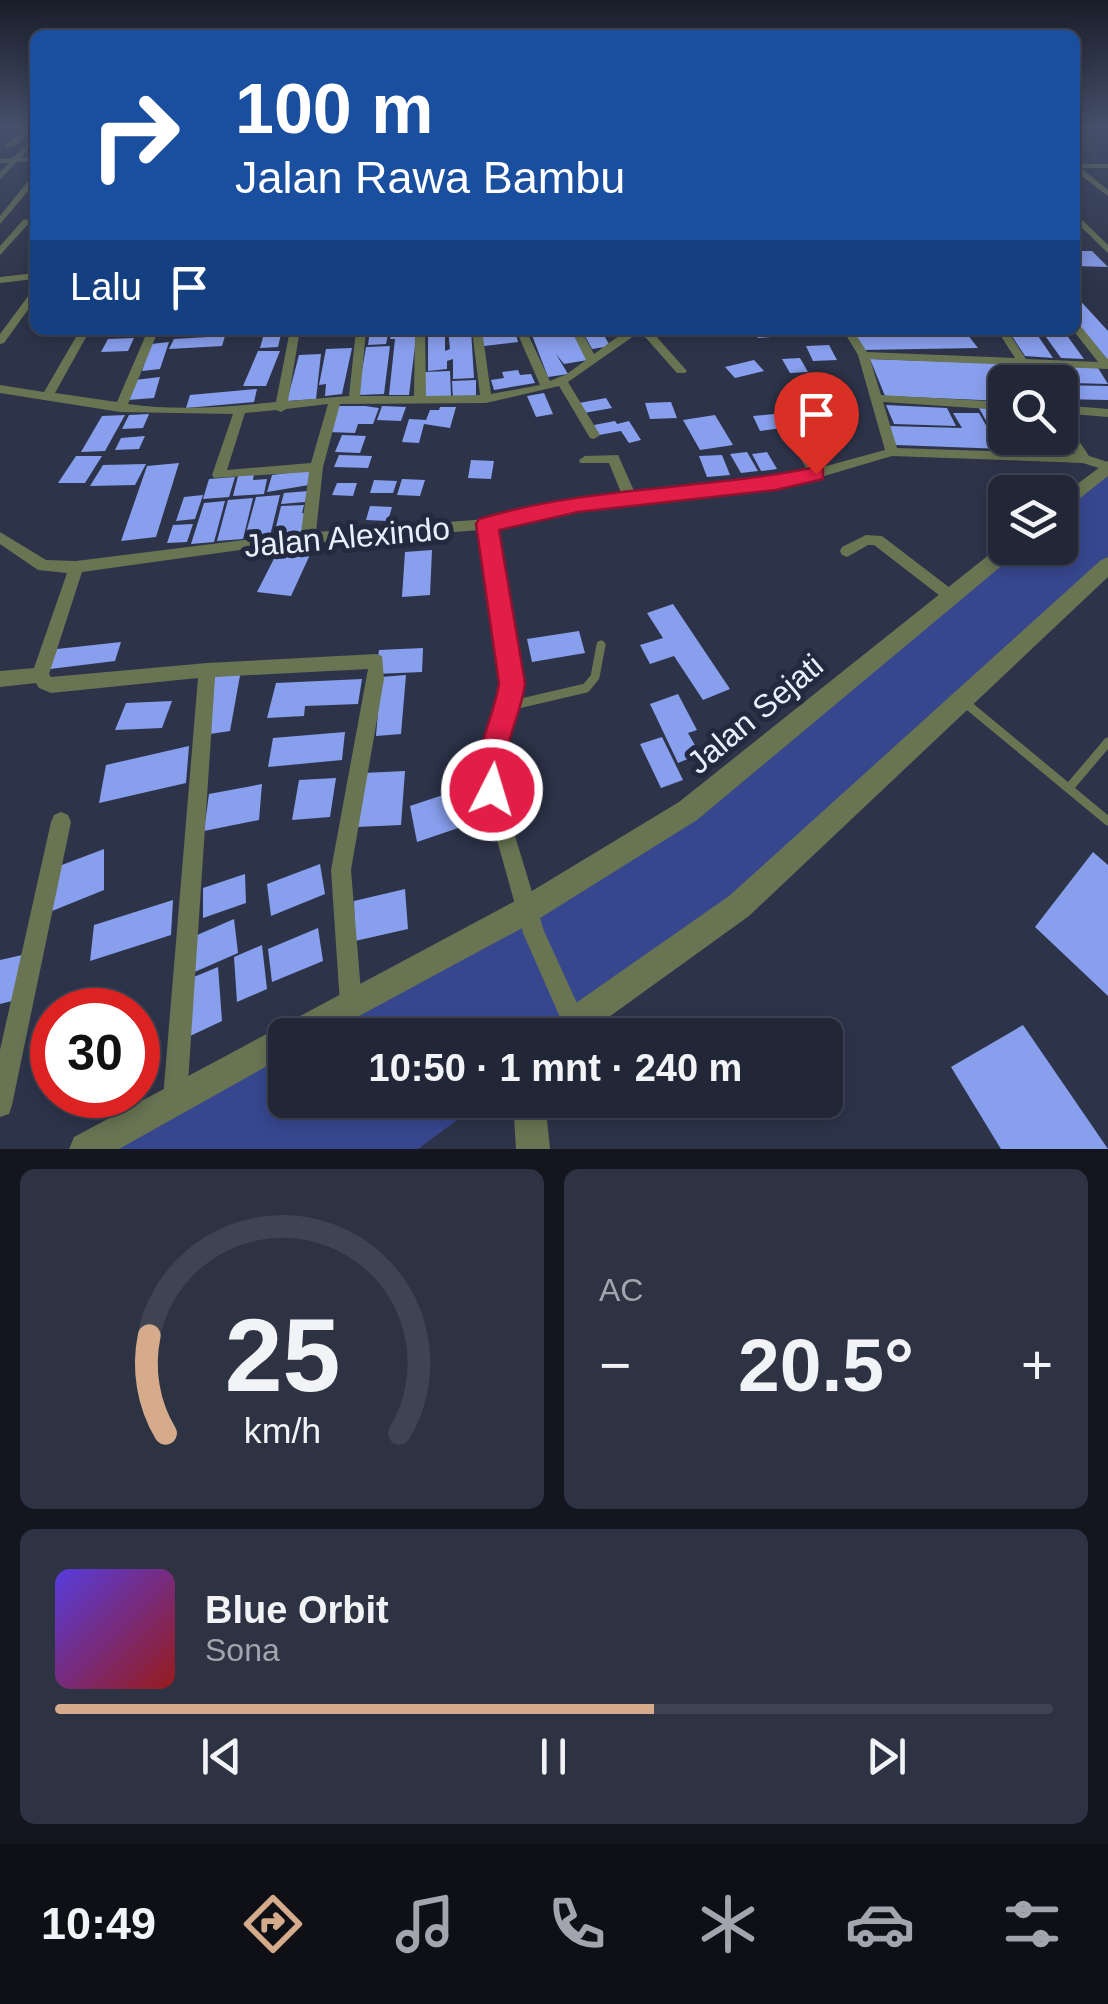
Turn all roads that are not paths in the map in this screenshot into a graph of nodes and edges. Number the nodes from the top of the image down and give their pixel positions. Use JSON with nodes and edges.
{"nodes":[{"id":1,"x":30,"y":184,"type":"edge"},
{"id":2,"x":30,"y":221,"type":"edge"},
{"id":3,"x":1080,"y":221,"type":"edge"},
{"id":4,"x":0,"y":222,"type":"edge"},
{"id":5,"x":30,"y":222,"type":"edge"},
{"id":6,"x":1108,"y":250,"type":"edge"},
{"id":7,"x":0,"y":252,"type":"edge"},
{"id":8,"x":30,"y":277,"type":"edge"},
{"id":9,"x":0,"y":280,"type":"edge"},
{"id":10,"x":30,"y":300,"type":"edge"},
{"id":11,"x":1080,"y":332,"type":"edge"},
{"id":12,"x":83,"y":335,"type":"edge"},
{"id":13,"x":151,"y":335,"type":"edge"},
{"id":14,"x":293,"y":335,"type":"edge"},
{"id":15,"x":360,"y":335,"type":"edge"},
{"id":16,"x":420,"y":335,"type":"edge"},
{"id":17,"x":478,"y":335,"type":"edge"},
{"id":18,"x":523,"y":335,"type":"edge"},
{"id":19,"x":579,"y":335,"type":"edge"},
{"id":20,"x":628,"y":335,"type":"edge"},
{"id":21,"x":648,"y":335,"type":"edge"},
{"id":22,"x":851,"y":335,"type":"edge"},
{"id":23,"x":1005,"y":335,"type":"edge"},
{"id":24,"x":0,"y":342,"type":"edge"},
{"id":25,"x":863,"y":356,"type":"junction"},
{"id":26,"x":592,"y":360,"type":"junction"},
{"id":27,"x":1024,"y":363,"type":"junction"},
{"id":28,"x":1107,"y":366,"type":"edge"},
{"id":29,"x":682,"y":371,"type":"dead end"},
{"id":30,"x":561,"y":380,"type":"junction"},
{"id":31,"x":548,"y":386,"type":"junction"},
{"id":32,"x":0,"y":388,"type":"edge"},
{"id":33,"x":48,"y":395,"type":"junction"},
{"id":34,"x":878,"y":398,"type":"junction"},
{"id":35,"x":420,"y":399,"type":"junction"},
{"id":36,"x":486,"y":399,"type":"junction"},
{"id":37,"x":334,"y":400,"type":"junction"},
{"id":38,"x":354,"y":400,"type":"junction"},
{"id":39,"x":988,"y":405,"type":"edge"},
{"id":40,"x":120,"y":408,"type":"junction"},
{"id":41,"x":281,"y":408,"type":"junction"},
{"id":42,"x":240,"y":410,"type":"junction"},
{"id":43,"x":1078,"y":410,"type":"edge"},
{"id":44,"x":1108,"y":413,"type":"edge"},
{"id":45,"x":791,"y":433,"type":"dead end"},
{"id":46,"x":594,"y":435,"type":"dead end"},
{"id":47,"x":1078,"y":450,"type":"edge"},
{"id":48,"x":892,"y":452,"type":"junction"},
{"id":49,"x":1084,"y":459,"type":"junction"},
{"id":50,"x":584,"y":460,"type":"dead end"},
{"id":51,"x":316,"y":467,"type":"junction"},
{"id":52,"x":1108,"y":467,"type":"edge"},
{"id":53,"x":816,"y":474,"type":"junction"},
{"id":54,"x":1078,"y":491,"type":"edge"},
{"id":55,"x":631,"y":499,"type":"junction"},
{"id":56,"x":487,"y":524,"type":"junction"},
{"id":57,"x":0,"y":537,"type":"edge"},
{"id":58,"x":308,"y":537,"type":"junction"},
{"id":59,"x":847,"y":551,"type":"dead end"},
{"id":60,"x":988,"y":565,"type":"edge"},
{"id":61,"x":1108,"y":565,"type":"edge"},
{"id":62,"x":76,"y":567,"type":"junction"},
{"id":63,"x":949,"y":595,"type":"junction"},
{"id":64,"x":601,"y":645,"type":"dead end"},
{"id":65,"x":207,"y":670,"type":"junction"},
{"id":66,"x":40,"y":674,"type":"junction"},
{"id":67,"x":0,"y":678,"type":"edge"},
{"id":68,"x":963,"y":701,"type":"junction"},
{"id":69,"x":509,"y":706,"type":"junction"},
{"id":70,"x":1108,"y":742,"type":"edge"},
{"id":71,"x":1069,"y":788,"type":"junction"},
{"id":72,"x":62,"y":822,"type":"dead end"},
{"id":73,"x":1108,"y":822,"type":"edge"},
{"id":74,"x":531,"y":921,"type":"junction"},
{"id":75,"x":351,"y":1004,"type":"junction"},
{"id":76,"x":324,"y":1018,"type":"edge"},
{"id":77,"x":565,"y":1018,"type":"edge"},
{"id":78,"x":584,"y":1018,"type":"edge"},
{"id":79,"x":268,"y":1048,"type":"edge"},
{"id":80,"x":175,"y":1098,"type":"junction"},
{"id":81,"x":0,"y":1105,"type":"edge"},
{"id":82,"x":530,"y":1118,"type":"edge"},
{"id":83,"x":86,"y":1149,"type":"edge"},
{"id":84,"x":533,"y":1149,"type":"edge"}],
"edges":[{"from":1,"to":4,"type":"street"},
{"from":2,"to":4,"type":"street"},
{"from":3,"to":6,"type":"street"},
{"from":5,"to":7,"type":"street"},
{"from":8,"to":9,"type":"street"},
{"from":10,"to":24,"type":"street"},
{"from":11,"to":28,"type":"street"},
{"from":12,"to":33,"type":"street"},
{"from":13,"to":40,"type":"street"},
{"from":14,"to":41,"type":"street"},
{"from":15,"to":38,"type":"street"},
{"from":16,"to":35,"type":"street"},
{"from":17,"to":36,"type":"street"},
{"from":18,"to":31,"type":"street"},
{"from":19,"to":26,"type":"street"},
{"from":20,"to":26,"type":"street"},
{"from":21,"to":29,"type":"street"},
{"from":22,"to":25,"type":"street"},
{"from":23,"to":27,"type":"street"},
{"from":25,"to":27,"type":"street"},
{"from":25,"to":34,"type":"street"},
{"from":26,"to":30,"type":"street"},
{"from":27,"to":28,"type":"street"},
{"from":30,"to":31,"type":"street"},
{"from":30,"to":46,"type":"street"},
{"from":31,"to":36,"type":"street"},
{"from":32,"to":33,"type":"street"},
{"from":33,"to":40,"type":"street"},
{"from":34,"to":39,"type":"street"},
{"from":34,"to":48,"type":"street"},
{"from":35,"to":36,"type":"street"},
{"from":35,"to":38,"type":"street"},
{"from":37,"to":38,"type":"street"},
{"from":37,"to":41,"type":"street"},
{"from":37,"to":51,"type":"street"},
{"from":40,"to":42,"type":"street"},
{"from":41,"to":42,"type":"street"},
{"from":42,"to":51,"type":"street"},
{"from":43,"to":44,"type":"street"},
{"from":45,"to":53,"type":"street"},
{"from":47,"to":49,"type":"street"},
{"from":48,"to":49,"type":"street"},
{"from":48,"to":53,"type":"street"},
{"from":49,"to":52,"type":"street"},
{"from":50,"to":55,"type":"street"},
{"from":51,"to":58,"type":"street"},
{"from":52,"to":54,"type":"street"},
{"from":53,"to":55,"type":"street"},
{"from":55,"to":56,"type":"street"},
{"from":56,"to":58,"type":"street","name":"Jalan Alexindo"},
{"from":56,"to":69,"type":"street","name":"Jalan Alexindo"},
{"from":57,"to":62,"type":"street","name":"Jalan Alexindo"},
{"from":58,"to":62,"type":"street","name":"Jalan Alexindo"},
{"from":59,"to":63,"type":"street"},
{"from":60,"to":63,"type":"street","name":"Jalan Sejati"},
{"from":61,"to":68,"type":"street"},
{"from":62,"to":66,"type":"street"},
{"from":63,"to":74,"type":"street","name":"Jalan Sejati"},
{"from":64,"to":69,"type":"lane"},
{"from":65,"to":66,"type":"street"},
{"from":65,"to":75,"type":"street"},
{"from":65,"to":80,"type":"street"},
{"from":66,"to":67,"type":"street"},
{"from":68,"to":71,"type":"lane"},
{"from":68,"to":78,"type":"street"},
{"from":69,"to":74,"type":"street","name":"Jalan Alexindo"},
{"from":70,"to":71,"type":"lane"},
{"from":71,"to":73,"type":"lane"},
{"from":72,"to":81,"type":"street"},
{"from":74,"to":75,"type":"street","name":"Jalan Sejati"},
{"from":74,"to":77,"type":"street","name":"Jalan Alexindo"},
{"from":75,"to":76,"type":"street","name":"Jalan Sejati"},
{"from":79,"to":80,"type":"street"},
{"from":80,"to":83,"type":"street"},
{"from":82,"to":84,"type":"street"}]}
